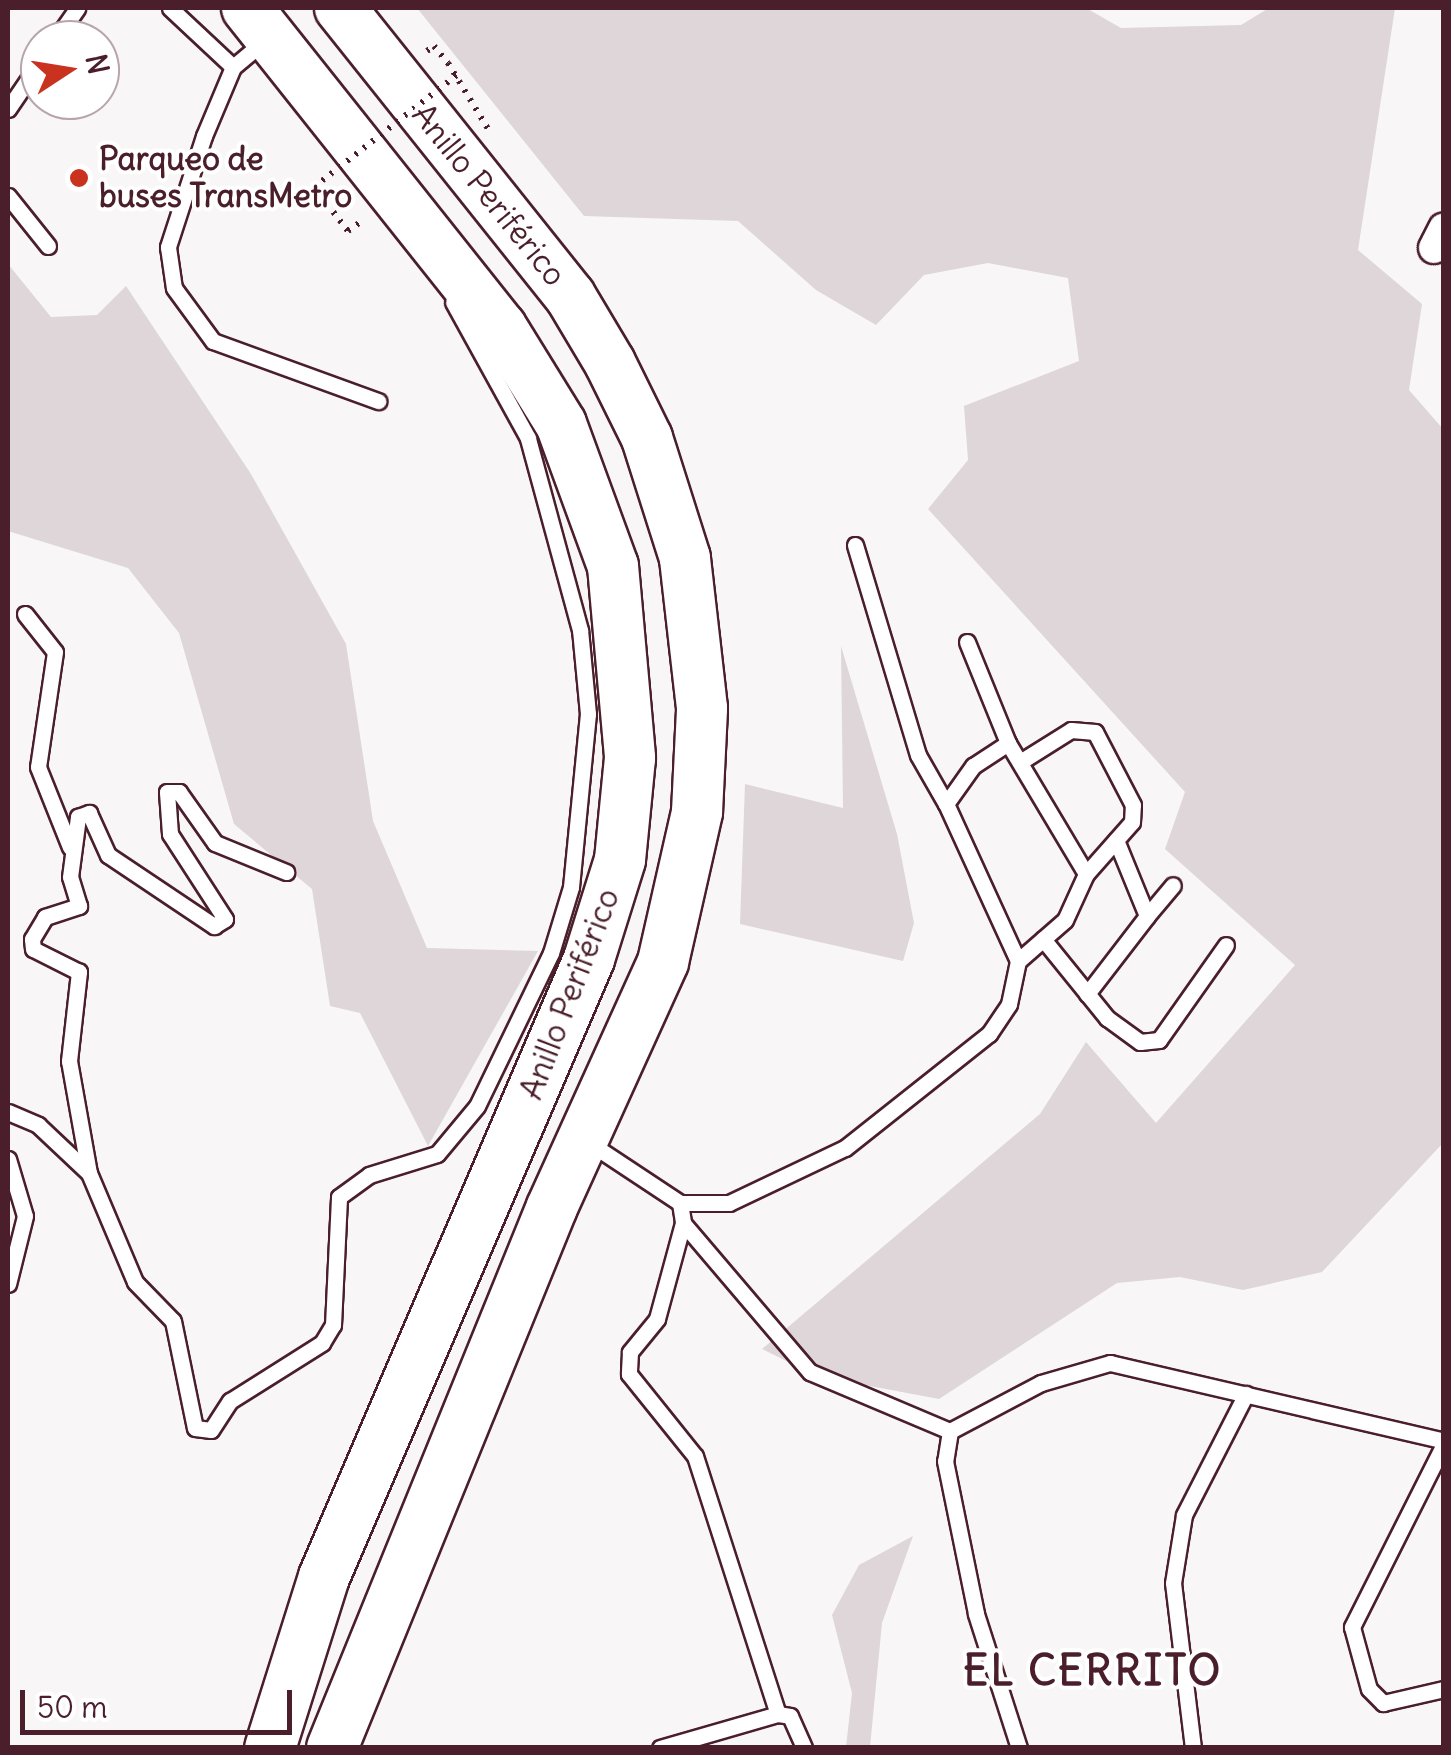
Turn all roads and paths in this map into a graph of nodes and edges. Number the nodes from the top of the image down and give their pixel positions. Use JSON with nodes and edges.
{"nodes":[{"id":1,"x":170,"y":8,"type":"edge"},
{"id":2,"x":340,"y":8,"type":"edge"},
{"id":3,"x":250,"y":37,"type":"edge"},
{"id":4,"x":434,"y":46,"type":"dead end"},
{"id":5,"x":457,"y":75,"type":"junction"},
{"id":6,"x":495,"y":128,"type":"dead end"},
{"id":7,"x":8,"y":196,"type":"edge"},
{"id":8,"x":348,"y":231,"type":"dead end"},
{"id":9,"x":48,"y":246,"type":"dead end"},
{"id":10,"x":439,"y":249,"type":"junction"},
{"id":11,"x":378,"y":401,"type":"dead end"},
{"id":12,"x":854,"y":545,"type":"dead end"},
{"id":13,"x":25,"y":614,"type":"dead end"},
{"id":14,"x":967,"y":642,"type":"dead end"},
{"id":15,"x":1008,"y":743,"type":"junction"},
{"id":16,"x":1020,"y":762,"type":"junction"},
{"id":17,"x":946,"y":804,"type":"junction"},
{"id":18,"x":1116,"y":840,"type":"junction"},
{"id":19,"x":70,"y":847,"type":"junction"},
{"id":20,"x":286,"y":872,"type":"dead end"},
{"id":21,"x":1086,"y":874,"type":"junction"},
{"id":22,"x":1173,"y":885,"type":"dead end"},
{"id":23,"x":1147,"y":916,"type":"junction"},
{"id":24,"x":1042,"y":939,"type":"junction"},
{"id":25,"x":1226,"y":945,"type":"dead end"},
{"id":26,"x":1018,"y":961,"type":"junction"},
{"id":27,"x":1088,"y":994,"type":"junction"},
{"id":28,"x":8,"y":1112,"type":"edge"},
{"id":29,"x":585,"y":1140,"type":"junction"},
{"id":30,"x":8,"y":1159,"type":"edge"},
{"id":31,"x":89,"y":1172,"type":"junction"},
{"id":32,"x":680,"y":1203,"type":"junction"},
{"id":33,"x":683,"y":1223,"type":"junction"},
{"id":34,"x":8,"y":1284,"type":"edge"},
{"id":35,"x":1246,"y":1394,"type":"junction"},
{"id":36,"x":950,"y":1430,"type":"junction"},
{"id":37,"x":1444,"y":1443,"type":"edge"},
{"id":38,"x":1444,"y":1689,"type":"edge"},
{"id":39,"x":778,"y":1714,"type":"junction"},
{"id":40,"x":270,"y":1748,"type":"edge"},
{"id":41,"x":332,"y":1748,"type":"edge"},
{"id":42,"x":660,"y":1748,"type":"edge"},
{"id":43,"x":804,"y":1748,"type":"edge"},
{"id":44,"x":1019,"y":1748,"type":"edge"},
{"id":45,"x":1194,"y":1748,"type":"edge"}],
"edges":[{"from":1,"to":3,"type":"lane"},
{"from":2,"to":29,"type":"highway","name":"Anillo Periférico"},
{"from":3,"to":10,"type":"highway","name":"Anillo Periférico"},
{"from":3,"to":11,"type":"lane"},
{"from":4,"to":5,"type":"path"},
{"from":5,"to":6,"type":"path","bridge":true},
{"from":5,"to":8,"type":"path","bridge":true},
{"from":7,"to":9,"type":"lane"},
{"from":10,"to":31,"type":"lane"},
{"from":10,"to":40,"type":"highway","name":"Anillo Periférico"},
{"from":12,"to":17,"type":"lane"},
{"from":13,"to":19,"type":"lane"},
{"from":14,"to":15,"type":"lane"},
{"from":15,"to":16,"type":"lane"},
{"from":15,"to":17,"type":"lane"},
{"from":16,"to":18,"type":"lane"},
{"from":16,"to":21,"type":"lane"},
{"from":17,"to":26,"type":"lane"},
{"from":18,"to":21,"type":"lane"},
{"from":18,"to":23,"type":"lane"},
{"from":19,"to":20,"type":"lane"},
{"from":19,"to":31,"type":"lane"},
{"from":21,"to":24,"type":"lane"},
{"from":22,"to":23,"type":"lane"},
{"from":23,"to":27,"type":"lane"},
{"from":24,"to":26,"type":"lane"},
{"from":24,"to":27,"type":"lane"},
{"from":25,"to":27,"type":"lane"},
{"from":26,"to":32,"type":"lane"},
{"from":28,"to":31,"type":"lane"},
{"from":29,"to":32,"type":"lane"},
{"from":29,"to":41,"type":"highway","name":"Anillo Periférico"},
{"from":30,"to":34,"type":"lane"},
{"from":32,"to":33,"type":"lane"},
{"from":33,"to":36,"type":"lane"},
{"from":33,"to":39,"type":"lane"},
{"from":35,"to":36,"type":"lane"},
{"from":35,"to":37,"type":"lane"},
{"from":35,"to":45,"type":"lane"},
{"from":36,"to":44,"type":"lane"},
{"from":37,"to":38,"type":"lane"},
{"from":39,"to":42,"type":"lane"},
{"from":39,"to":43,"type":"lane"}]}
